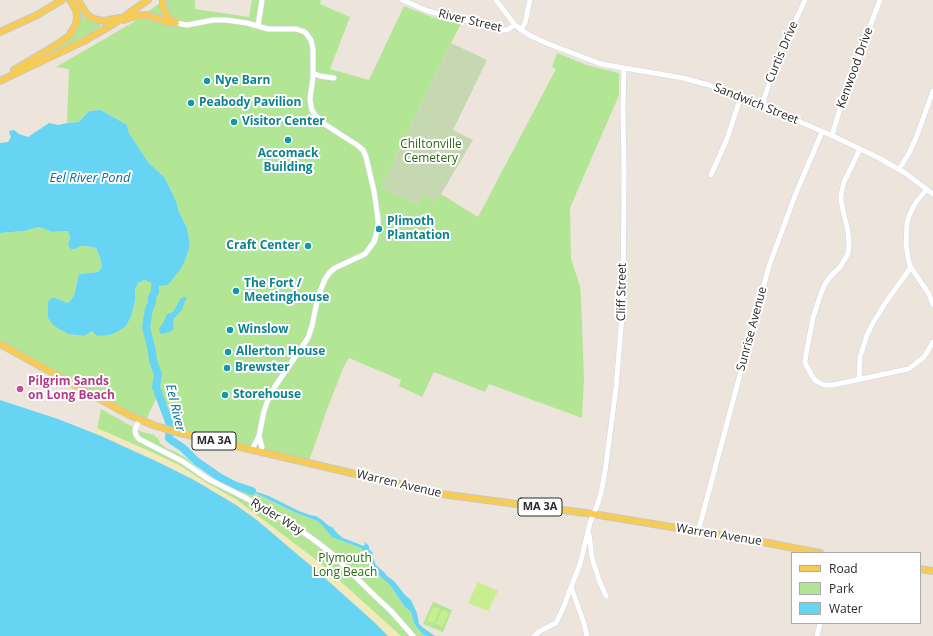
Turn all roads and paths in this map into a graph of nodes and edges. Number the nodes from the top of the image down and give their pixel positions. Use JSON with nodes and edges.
{"nodes":[{"id":1,"x":62,"y":0,"type":"edge"},
{"id":2,"x":70,"y":0,"type":"edge"},
{"id":3,"x":78,"y":0,"type":"edge"},
{"id":4,"x":148,"y":0,"type":"edge"},
{"id":5,"x":163,"y":0,"type":"edge"},
{"id":6,"x":262,"y":0,"type":"edge"},
{"id":7,"x":496,"y":0,"type":"edge"},
{"id":8,"x":530,"y":0,"type":"edge"},
{"id":9,"x":805,"y":0,"type":"edge"},
{"id":10,"x":879,"y":0,"type":"edge"},
{"id":11,"x":405,"y":1,"type":"edge"},
{"id":12,"x":126,"y":15,"type":"junction"},
{"id":13,"x":115,"y":23,"type":"junction"},
{"id":14,"x":176,"y":23,"type":"junction"},
{"id":15,"x":515,"y":25,"type":"junction"},
{"id":16,"x":258,"y":26,"type":"junction"},
{"id":17,"x":521,"y":30,"type":"junction"},
{"id":18,"x":0,"y":32,"type":"edge"},
{"id":19,"x":624,"y":68,"type":"junction"},
{"id":20,"x":313,"y":73,"type":"junction"},
{"id":21,"x":334,"y":78,"type":"dead end"},
{"id":22,"x":0,"y":79,"type":"edge"},
{"id":23,"x":933,"y":91,"type":"edge"},
{"id":24,"x":741,"y":96,"type":"junction"},
{"id":25,"x":764,"y":106,"type":"junction"},
{"id":26,"x":822,"y":132,"type":"junction"},
{"id":27,"x":832,"y":136,"type":"junction"},
{"id":28,"x":860,"y":149,"type":"junction"},
{"id":29,"x":898,"y":169,"type":"junction"},
{"id":30,"x":711,"y":175,"type":"dead end"},
{"id":31,"x":927,"y":189,"type":"junction"},
{"id":32,"x":933,"y":194,"type":"edge"},
{"id":33,"x":911,"y":267,"type":"junction"},
{"id":34,"x":933,"y":305,"type":"edge"},
{"id":35,"x":933,"y":342,"type":"edge"},
{"id":36,"x":0,"y":344,"type":"edge"},
{"id":37,"x":858,"y":380,"type":"junction"},
{"id":38,"x":139,"y":420,"type":"junction"},
{"id":39,"x":259,"y":436,"type":"junction"},
{"id":40,"x":252,"y":450,"type":"junction"},
{"id":41,"x":260,"y":452,"type":"junction"},
{"id":42,"x":593,"y":514,"type":"junction"},
{"id":43,"x":588,"y":531,"type":"junction"},
{"id":44,"x":698,"y":532,"type":"junction"},
{"id":45,"x":814,"y":552,"type":"edge"},
{"id":46,"x":921,"y":570,"type":"edge"},
{"id":47,"x":933,"y":571,"type":"edge"},
{"id":48,"x":571,"y":587,"type":"junction"},
{"id":49,"x":606,"y":596,"type":"dead end"},
{"id":50,"x":820,"y":624,"type":"edge"},
{"id":51,"x":413,"y":636,"type":"edge"},
{"id":52,"x":534,"y":636,"type":"edge"},
{"id":53,"x":587,"y":636,"type":"edge"},
{"id":54,"x":817,"y":636,"type":"edge"}],
"edges":[{"from":1,"to":18,"type":"main road"},
{"from":2,"to":22,"type":"main road"},
{"from":3,"to":12,"type":"main road"},
{"from":4,"to":12,"type":"main road"},
{"from":5,"to":14,"type":"main road"},
{"from":6,"to":16,"type":"street"},
{"from":7,"to":15,"type":"street","name":"Sandwich Street"},
{"from":8,"to":17,"type":"street"},
{"from":9,"to":25,"type":"street","name":"Curtis Drive"},
{"from":10,"to":27,"type":"street","name":"Kenwood Drive"},
{"from":11,"to":15,"type":"street","name":"River Street"},
{"from":12,"to":13,"type":"main road"},
{"from":13,"to":14,"type":"main road"},
{"from":13,"to":22,"type":"main road"},
{"from":14,"to":16,"type":"street"},
{"from":15,"to":17,"type":"street","name":"Sandwich Street"},
{"from":16,"to":20,"type":"street"},
{"from":17,"to":19,"type":"street","name":"Sandwich Street"},
{"from":19,"to":24,"type":"street","name":"Sandwich Street"},
{"from":19,"to":42,"type":"street","name":"Cliff Street"},
{"from":20,"to":21,"type":"street"},
{"from":20,"to":39,"type":"street"},
{"from":23,"to":29,"type":"street"},
{"from":24,"to":25,"type":"street","name":"Sandwich Street"},
{"from":24,"to":30,"type":"street"},
{"from":25,"to":26,"type":"street","name":"Sandwich Street"},
{"from":26,"to":27,"type":"street","name":"Sandwich Street"},
{"from":26,"to":44,"type":"street","name":"Sunrise Avenue"},
{"from":27,"to":28,"type":"street","name":"Sandwich Street"},
{"from":28,"to":29,"type":"street","name":"Sandwich Street"},
{"from":28,"to":37,"type":"street"},
{"from":29,"to":31,"type":"street","name":"Sandwich Street"},
{"from":31,"to":32,"type":"street","name":"Sandwich Street"},
{"from":31,"to":33,"type":"street"},
{"from":33,"to":34,"type":"street"},
{"from":33,"to":37,"type":"street"},
{"from":35,"to":37,"type":"street"},
{"from":36,"to":38,"type":"main road","name":"Warren Avenue","number":"MA 3A"},
{"from":38,"to":40,"type":"main road","name":"Warren Avenue","number":"MA 3A"},
{"from":38,"to":51,"type":"street","name":"Ryder Way"},
{"from":39,"to":40,"type":"street"},
{"from":39,"to":41,"type":"street"},
{"from":40,"to":41,"type":"main road","name":"Warren Avenue","number":"MA 3A"},
{"from":41,"to":42,"type":"main road","name":"Warren Avenue","number":"MA 3A"},
{"from":42,"to":43,"type":"street","name":"Cliff Street"},
{"from":42,"to":44,"type":"main road","name":"Warren Avenue","number":"MA 3A"},
{"from":43,"to":48,"type":"street","name":"Cliff Street"},
{"from":43,"to":49,"type":"street"},
{"from":44,"to":45,"type":"main road","name":"Warren Avenue","number":"MA 3A"},
{"from":46,"to":47,"type":"main road"},
{"from":48,"to":52,"type":"street","name":"Cliff Street"},
{"from":48,"to":53,"type":"street"},
{"from":50,"to":54,"type":"street"}]}
